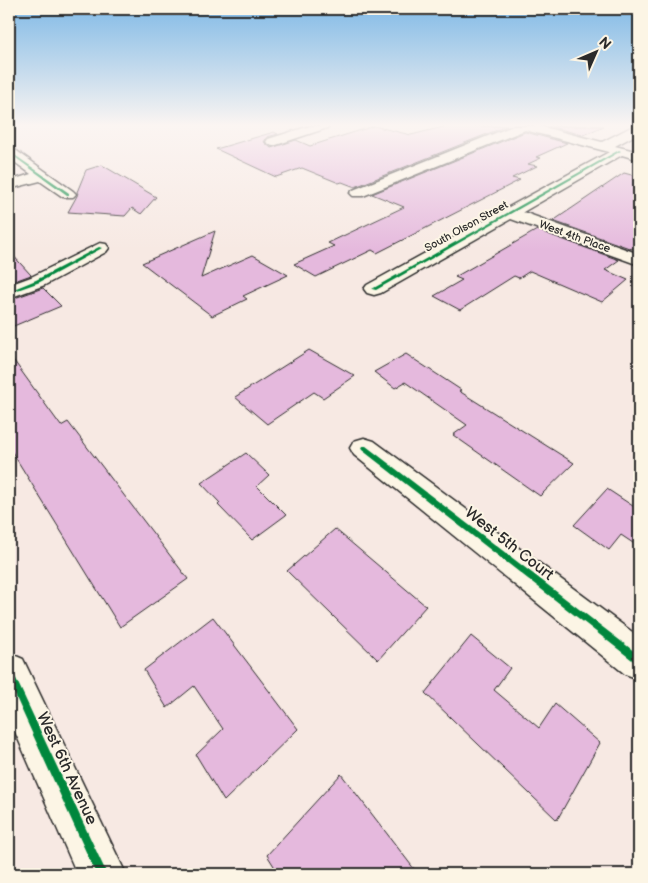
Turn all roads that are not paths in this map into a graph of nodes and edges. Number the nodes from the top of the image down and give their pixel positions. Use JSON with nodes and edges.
{"nodes":[{"id":1,"x":30,"y":167,"type":"edge"},
{"id":2,"x":422,"y":167,"type":"edge"},
{"id":3,"x":591,"y":167,"type":"edge"},
{"id":4,"x":42,"y":176,"type":"junction"},
{"id":5,"x":9,"y":186,"type":"edge"},
{"id":6,"x":358,"y":193,"type":"dead end"},
{"id":7,"x":68,"y":194,"type":"dead end"},
{"id":8,"x":510,"y":213,"type":"junction"},
{"id":9,"x":100,"y":248,"type":"dead end"},
{"id":10,"x":639,"y":260,"type":"edge"},
{"id":11,"x":374,"y":289,"type":"dead end"},
{"id":12,"x":9,"y":292,"type":"edge"},
{"id":13,"x":364,"y":448,"type":"dead end"},
{"id":14,"x":639,"y":660,"type":"edge"},
{"id":15,"x":9,"y":673,"type":"edge"},
{"id":16,"x":102,"y":874,"type":"edge"}],
"edges":[{"from":1,"to":4,"type":"street"},
{"from":2,"to":6,"type":"street"},
{"from":3,"to":8,"type":"street","name":"South Olson Street"},
{"from":4,"to":5,"type":"street"},
{"from":4,"to":7,"type":"street"},
{"from":8,"to":10,"type":"street","name":"West 4th Place"},
{"from":8,"to":11,"type":"street","name":"South Olson Street"},
{"from":9,"to":12,"type":"street"},
{"from":13,"to":14,"type":"street","name":"West 5th Court"},
{"from":15,"to":16,"type":"street","name":"West 6th Avenue"}]}
